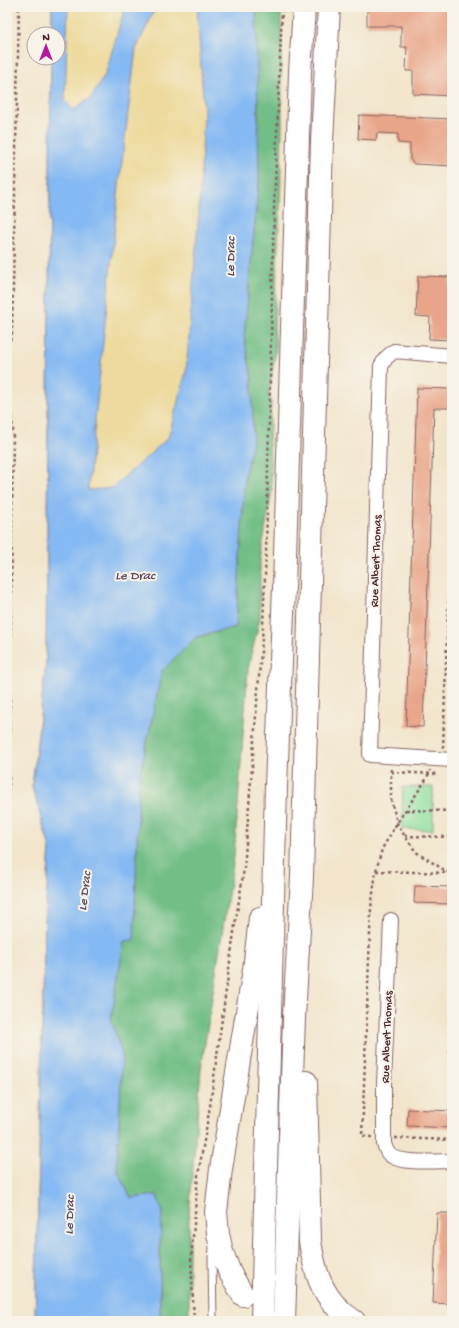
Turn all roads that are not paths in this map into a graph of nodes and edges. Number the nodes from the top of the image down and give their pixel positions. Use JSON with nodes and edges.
{"nodes":[{"id":1,"x":304,"y":7,"type":"edge"},
{"id":2,"x":329,"y":7,"type":"edge"},
{"id":3,"x":452,"y":356,"type":"edge"},
{"id":4,"x":447,"y":759,"type":"edge"},
{"id":5,"x":276,"y":786,"type":"junction"},
{"id":6,"x":391,"y":920,"type":"dead end"},
{"id":7,"x":294,"y":1017,"type":"junction"},
{"id":8,"x":452,"y":1161,"type":"edge"},
{"id":9,"x":216,"y":1212,"type":"junction"},
{"id":10,"x":243,"y":1295,"type":"dead end"},
{"id":11,"x":213,"y":1321,"type":"edge"},
{"id":12,"x":262,"y":1321,"type":"edge"},
{"id":13,"x":284,"y":1321,"type":"edge"},
{"id":14,"x":354,"y":1321,"type":"edge"}],
"edges":[{"from":1,"to":5,"type":"highway"},
{"from":2,"to":7,"type":"highway"},
{"from":3,"to":4,"type":"street","name":"Rue Albert Thomas"},
{"from":5,"to":9,"type":"highway"},
{"from":5,"to":12,"type":"highway"},
{"from":6,"to":8,"type":"street","name":"Rue Albert Thomas"},
{"from":7,"to":13,"type":"highway"},
{"from":7,"to":14,"type":"highway"},
{"from":9,"to":10,"type":"highway"},
{"from":9,"to":11,"type":"lane"}]}
